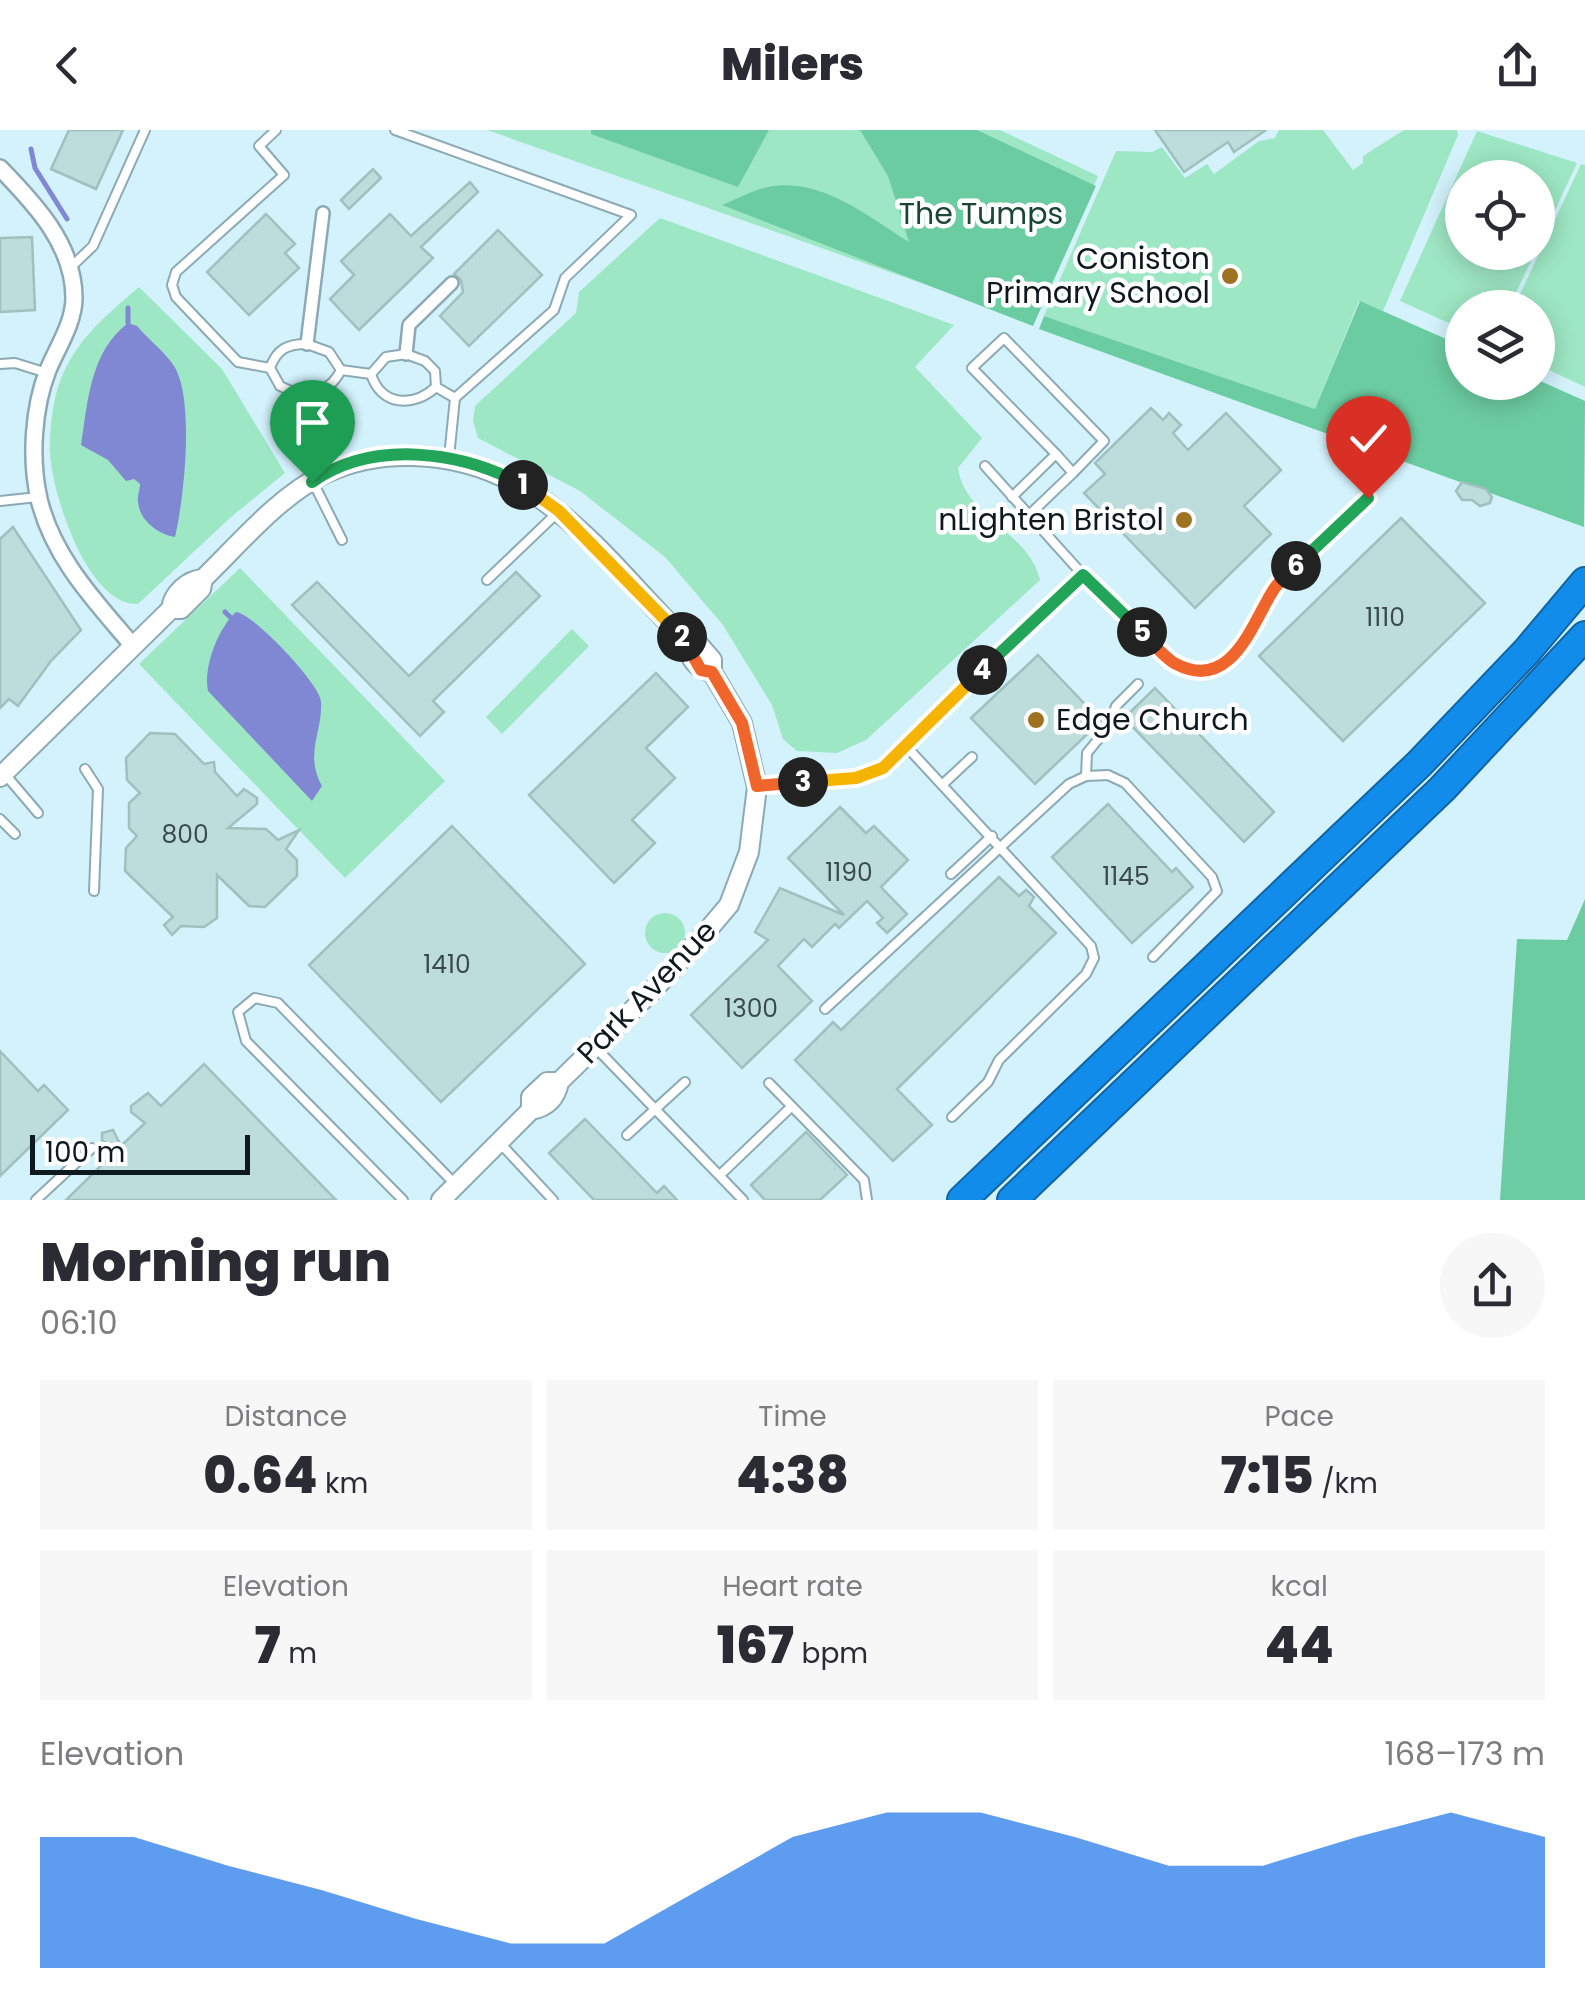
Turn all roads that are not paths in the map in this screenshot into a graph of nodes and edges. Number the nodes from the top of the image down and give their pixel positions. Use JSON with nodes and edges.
{"nodes":[{"id":1,"x":146,"y":130,"type":"edge"},
{"id":2,"x":276,"y":130,"type":"edge"},
{"id":3,"x":395,"y":130,"type":"edge"},
{"id":4,"x":0,"y":168,"type":"edge"},
{"id":5,"x":323,"y":214,"type":"dead end"},
{"id":6,"x":70,"y":268,"type":"junction"},
{"id":7,"x":452,"y":282,"type":"dead end"},
{"id":8,"x":307,"y":344,"type":"junction"},
{"id":9,"x":406,"y":354,"type":"junction"},
{"id":10,"x":0,"y":364,"type":"edge"},
{"id":11,"x":270,"y":368,"type":"junction"},
{"id":12,"x":341,"y":370,"type":"junction"},
{"id":13,"x":48,"y":372,"type":"junction"},
{"id":14,"x":371,"y":374,"type":"junction"},
{"id":15,"x":436,"y":388,"type":"junction"},
{"id":16,"x":455,"y":398,"type":"junction"},
{"id":17,"x":1056,"y":454,"type":"junction"},
{"id":18,"x":448,"y":456,"type":"junction"},
{"id":19,"x":984,"y":466,"type":"dead end"},
{"id":20,"x":1073,"y":473,"type":"junction"},
{"id":21,"x":312,"y":482,"type":"junction"},
{"id":22,"x":38,"y":497,"type":"junction"},
{"id":23,"x":1012,"y":497,"type":"junction"},
{"id":24,"x":1368,"y":498,"type":"dead end"},
{"id":25,"x":0,"y":501,"type":"edge"},
{"id":26,"x":559,"y":511,"type":"junction"},
{"id":27,"x":1028,"y":515,"type":"junction"},
{"id":28,"x":342,"y":540,"type":"dead end"},
{"id":29,"x":1083,"y":575,"type":"junction"},
{"id":30,"x":487,"y":580,"type":"dead end"},
{"id":31,"x":1585,"y":582,"type":"edge"},
{"id":32,"x":1585,"y":636,"type":"edge"},
{"id":33,"x":133,"y":646,"type":"junction"},
{"id":34,"x":969,"y":655,"type":"dead end"},
{"id":35,"x":983,"y":669,"type":"junction"},
{"id":36,"x":1138,"y":684,"type":"dead end"},
{"id":37,"x":906,"y":746,"type":"junction"},
{"id":38,"x":972,"y":757,"type":"dead end"},
{"id":39,"x":85,"y":769,"type":"dead end"},
{"id":40,"x":2,"y":775,"type":"edge"},
{"id":41,"x":1086,"y":776,"type":"junction"},
{"id":42,"x":942,"y":784,"type":"junction"},
{"id":43,"x":757,"y":786,"type":"junction"},
{"id":44,"x":38,"y":813,"type":"dead end"},
{"id":45,"x":0,"y":819,"type":"edge"},
{"id":46,"x":15,"y":834,"type":"dead end"},
{"id":47,"x":992,"y":836,"type":"junction"},
{"id":48,"x":1000,"y":845,"type":"junction"},
{"id":49,"x":952,"y":874,"type":"dead end"},
{"id":50,"x":94,"y":891,"type":"dead end"},
{"id":51,"x":1154,"y":956,"type":"dead end"},
{"id":52,"x":825,"y":1009,"type":"dead end"},
{"id":53,"x":596,"y":1048,"type":"junction"},
{"id":54,"x":686,"y":1082,"type":"dead end"},
{"id":55,"x":769,"y":1083,"type":"dead end"},
{"id":56,"x":791,"y":1107,"type":"junction"},
{"id":57,"x":656,"y":1109,"type":"junction"},
{"id":58,"x":952,"y":1117,"type":"dead end"},
{"id":59,"x":628,"y":1135,"type":"dead end"},
{"id":60,"x":500,"y":1143,"type":"junction"},
{"id":61,"x":92,"y":1148,"type":"dead end"},
{"id":62,"x":720,"y":1175,"type":"junction"},
{"id":63,"x":457,"y":1186,"type":"junction"},
{"id":64,"x":36,"y":1200,"type":"edge"},
{"id":65,"x":403,"y":1200,"type":"edge"},
{"id":66,"x":441,"y":1200,"type":"edge"},
{"id":67,"x":554,"y":1200,"type":"edge"},
{"id":68,"x":744,"y":1200,"type":"edge"},
{"id":69,"x":867,"y":1200,"type":"edge"},
{"id":70,"x":962,"y":1200,"type":"edge"},
{"id":71,"x":1012,"y":1200,"type":"edge"}],
"edges":[{"from":1,"to":6,"type":"lane"},
{"from":2,"to":11,"type":"lane"},
{"from":3,"to":16,"type":"lane"},
{"from":4,"to":6,"type":"street"},
{"from":5,"to":8,"type":"street"},
{"from":6,"to":13,"type":"street"},
{"from":7,"to":9,"type":"street"},
{"from":8,"to":11,"type":"lane"},
{"from":8,"to":12,"type":"lane"},
{"from":9,"to":14,"type":"lane"},
{"from":9,"to":15,"type":"lane"},
{"from":10,"to":13,"type":"lane"},
{"from":11,"to":12,"type":"lane"},
{"from":12,"to":14,"type":"lane"},
{"from":13,"to":22,"type":"street"},
{"from":14,"to":15,"type":"lane"},
{"from":15,"to":16,"type":"lane"},
{"from":16,"to":18,"type":"lane"},
{"from":17,"to":20,"type":"lane"},
{"from":17,"to":20,"type":"lane"},
{"from":17,"to":23,"type":"lane"},
{"from":18,"to":21,"type":"street","name":"Park Avenue"},
{"from":18,"to":26,"type":"street","name":"Park Avenue"},
{"from":19,"to":23,"type":"lane"},
{"from":20,"to":27,"type":"lane"},
{"from":21,"to":28,"type":"lane"},
{"from":21,"to":33,"type":"street","name":"Park Avenue"},
{"from":22,"to":25,"type":"lane"},
{"from":22,"to":33,"type":"street"},
{"from":23,"to":27,"type":"lane"},
{"from":24,"to":29,"type":"lane"},
{"from":26,"to":30,"type":"lane"},
{"from":26,"to":43,"type":"street","name":"Park Avenue"},
{"from":27,"to":29,"type":"lane"},
{"from":29,"to":35,"type":"lane"},
{"from":31,"to":70,"type":"highway"},
{"from":32,"to":71,"type":"highway"},
{"from":33,"to":40,"type":"street","name":"Park Avenue"},
{"from":34,"to":35,"type":"lane"},
{"from":35,"to":37,"type":"lane"},
{"from":36,"to":41,"type":"lane"},
{"from":37,"to":42,"type":"lane"},
{"from":37,"to":43,"type":"lane"},
{"from":38,"to":42,"type":"lane"},
{"from":39,"to":50,"type":"lane"},
{"from":40,"to":44,"type":"lane"},
{"from":41,"to":48,"type":"lane"},
{"from":41,"to":51,"type":"lane"},
{"from":42,"to":47,"type":"lane"},
{"from":43,"to":53,"type":"street","name":"Park Avenue"},
{"from":45,"to":46,"type":"lane"},
{"from":47,"to":48,"type":"lane"},
{"from":47,"to":49,"type":"lane"},
{"from":48,"to":52,"type":"lane"},
{"from":48,"to":58,"type":"lane"},
{"from":53,"to":57,"type":"lane"},
{"from":53,"to":60,"type":"street","name":"Park Avenue"},
{"from":54,"to":57,"type":"lane"},
{"from":55,"to":56,"type":"lane"},
{"from":56,"to":62,"type":"lane"},
{"from":56,"to":69,"type":"lane"},
{"from":57,"to":59,"type":"lane"},
{"from":57,"to":62,"type":"lane"},
{"from":60,"to":63,"type":"street","name":"Park Avenue"},
{"from":60,"to":67,"type":"lane"},
{"from":61,"to":64,"type":"lane"},
{"from":62,"to":68,"type":"lane"},
{"from":63,"to":65,"type":"lane"},
{"from":63,"to":66,"type":"street","name":"Park Avenue"}]}
